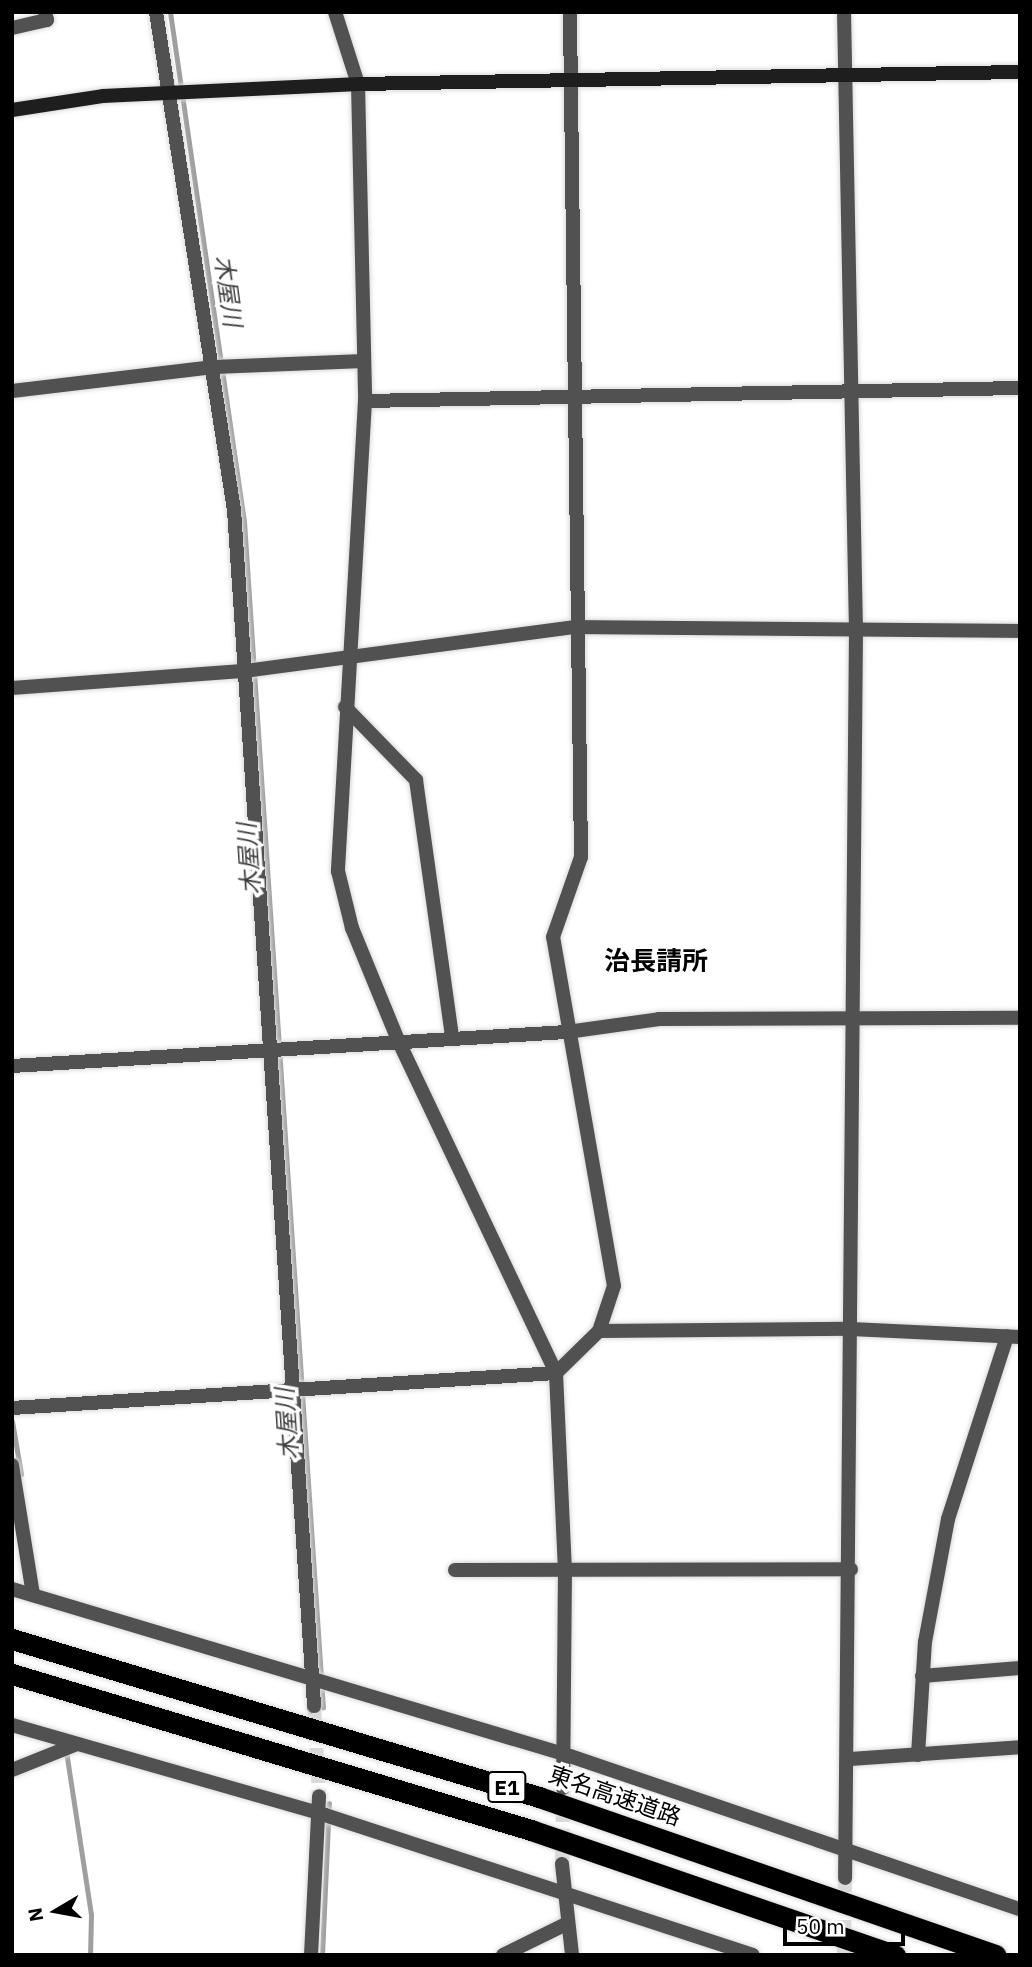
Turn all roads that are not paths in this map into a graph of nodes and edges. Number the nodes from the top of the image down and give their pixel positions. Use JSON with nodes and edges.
{"nodes":[{"id":1,"x":45,"y":12,"type":"edge"},
{"id":2,"x":156,"y":12,"type":"edge"},
{"id":3,"x":335,"y":12,"type":"edge"},
{"id":4,"x":570,"y":12,"type":"edge"},
{"id":5,"x":844,"y":12,"type":"edge"},
{"id":6,"x":12,"y":28,"type":"edge"},
{"id":7,"x":1020,"y":72,"type":"edge"},
{"id":8,"x":847,"y":76,"type":"junction"},
{"id":9,"x":572,"y":82,"type":"junction"},
{"id":10,"x":358,"y":84,"type":"junction"},
{"id":11,"x":172,"y":92,"type":"junction"},
{"id":12,"x":12,"y":110,"type":"edge"},
{"id":13,"x":364,"y":361,"type":"junction"},
{"id":14,"x":220,"y":366,"type":"junction"},
{"id":15,"x":1020,"y":388,"type":"edge"},
{"id":16,"x":855,"y":390,"type":"junction"},
{"id":17,"x":12,"y":391,"type":"edge"},
{"id":18,"x":576,"y":398,"type":"junction"},
{"id":19,"x":365,"y":401,"type":"junction"},
{"id":20,"x":576,"y":627,"type":"junction"},
{"id":21,"x":856,"y":629,"type":"junction"},
{"id":22,"x":1020,"y":631,"type":"edge"},
{"id":23,"x":349,"y":659,"type":"junction"},
{"id":24,"x":251,"y":670,"type":"junction"},
{"id":25,"x":12,"y":688,"type":"edge"},
{"id":26,"x":345,"y":707,"type":"junction"},
{"id":27,"x":850,"y":1015,"type":"junction"},
{"id":28,"x":1020,"y":1018,"type":"edge"},
{"id":29,"x":567,"y":1032,"type":"junction"},
{"id":30,"x":453,"y":1037,"type":"junction"},
{"id":31,"x":398,"y":1040,"type":"junction"},
{"id":32,"x":275,"y":1048,"type":"junction"},
{"id":33,"x":12,"y":1066,"type":"edge"},
{"id":34,"x":851,"y":1329,"type":"junction"},
{"id":35,"x":599,"y":1331,"type":"junction"},
{"id":36,"x":1013,"y":1336,"type":"edge"},
{"id":37,"x":556,"y":1373,"type":"junction"},
{"id":38,"x":297,"y":1387,"type":"junction"},
{"id":39,"x":12,"y":1408,"type":"edge"},
{"id":40,"x":12,"y":1465,"type":"edge"},
{"id":41,"x":565,"y":1568,"type":"junction"},
{"id":42,"x":851,"y":1569,"type":"junction"},
{"id":43,"x":455,"y":1570,"type":"dead end"},
{"id":44,"x":12,"y":1589,"type":"edge"},
{"id":45,"x":33,"y":1594,"type":"junction"},
{"id":46,"x":12,"y":1639,"type":"edge"},
{"id":47,"x":1020,"y":1668,"type":"edge"},
{"id":48,"x":12,"y":1674,"type":"edge"},
{"id":49,"x":922,"y":1676,"type":"junction"},
{"id":50,"x":315,"y":1679,"type":"junction"},
{"id":51,"x":314,"y":1706,"type":"tunnel mouth"},
{"id":52,"x":12,"y":1725,"type":"edge"},
{"id":53,"x":78,"y":1744,"type":"junction"},
{"id":54,"x":1020,"y":1747,"type":"edge"},
{"id":55,"x":567,"y":1755,"type":"junction"},
{"id":56,"x":918,"y":1755,"type":"junction"},
{"id":57,"x":850,"y":1759,"type":"junction"},
{"id":58,"x":12,"y":1770,"type":"edge"},
{"id":59,"x":563,"y":1788,"type":"tunnel mouth"},
{"id":60,"x":319,"y":1796,"type":"tunnel mouth"},
{"id":61,"x":328,"y":1816,"type":"junction"},
{"id":62,"x":848,"y":1854,"type":"junction"},
{"id":63,"x":562,"y":1864,"type":"tunnel mouth"},
{"id":64,"x":845,"y":1878,"type":"tunnel mouth"},
{"id":65,"x":563,"y":1890,"type":"junction"},
{"id":66,"x":1020,"y":1909,"type":"edge"},
{"id":67,"x":566,"y":1924,"type":"junction"},
{"id":68,"x":311,"y":1955,"type":"edge"},
{"id":69,"x":503,"y":1955,"type":"edge"},
{"id":70,"x":572,"y":1955,"type":"edge"},
{"id":71,"x":753,"y":1955,"type":"edge"},
{"id":72,"x":895,"y":1955,"type":"edge"},
{"id":73,"x":995,"y":1955,"type":"edge"}],
"edges":[{"from":1,"to":6,"type":"street"},
{"from":2,"to":11,"type":"street"},
{"from":3,"to":10,"type":"street"},
{"from":4,"to":9,"type":"street"},
{"from":5,"to":8,"type":"street"},
{"from":7,"to":8,"type":"street"},
{"from":8,"to":9,"type":"street"},
{"from":8,"to":16,"type":"street"},
{"from":9,"to":10,"type":"street"},
{"from":9,"to":18,"type":"street"},
{"from":10,"to":11,"type":"street"},
{"from":10,"to":13,"type":"street"},
{"from":11,"to":12,"type":"street"},
{"from":11,"to":14,"type":"street"},
{"from":13,"to":14,"type":"street"},
{"from":13,"to":19,"type":"street"},
{"from":14,"to":17,"type":"street"},
{"from":14,"to":24,"type":"street"},
{"from":15,"to":16,"type":"street"},
{"from":16,"to":18,"type":"street"},
{"from":16,"to":21,"type":"street"},
{"from":18,"to":19,"type":"street"},
{"from":18,"to":20,"type":"street"},
{"from":19,"to":23,"type":"street"},
{"from":20,"to":21,"type":"street"},
{"from":20,"to":23,"type":"street"},
{"from":20,"to":29,"type":"street"},
{"from":21,"to":22,"type":"street"},
{"from":21,"to":27,"type":"street"},
{"from":23,"to":24,"type":"street"},
{"from":23,"to":26,"type":"street"},
{"from":24,"to":25,"type":"street"},
{"from":24,"to":32,"type":"street"},
{"from":26,"to":30,"type":"street"},
{"from":26,"to":31,"type":"street"},
{"from":27,"to":28,"type":"street"},
{"from":27,"to":29,"type":"street"},
{"from":27,"to":34,"type":"street"},
{"from":29,"to":30,"type":"street"},
{"from":29,"to":35,"type":"street"},
{"from":30,"to":31,"type":"street"},
{"from":31,"to":32,"type":"street"},
{"from":31,"to":37,"type":"street"},
{"from":32,"to":33,"type":"street"},
{"from":32,"to":38,"type":"street"},
{"from":34,"to":35,"type":"street"},
{"from":34,"to":36,"type":"street"},
{"from":34,"to":42,"type":"street"},
{"from":35,"to":37,"type":"street"},
{"from":36,"to":49,"type":"street"},
{"from":37,"to":38,"type":"street"},
{"from":37,"to":41,"type":"street"},
{"from":38,"to":39,"type":"street"},
{"from":38,"to":50,"type":"street"},
{"from":40,"to":45,"type":"street"},
{"from":41,"to":42,"type":"street"},
{"from":41,"to":43,"type":"street"},
{"from":41,"to":55,"type":"street"},
{"from":42,"to":57,"type":"street"},
{"from":44,"to":45,"type":"street"},
{"from":45,"to":50,"type":"street"},
{"from":46,"to":73,"type":"highway","name":"東名高速道路","number":"E1"},
{"from":47,"to":49,"type":"street"},
{"from":48,"to":72,"type":"highway","number":"E1"},
{"from":49,"to":56,"type":"street"},
{"from":50,"to":51,"type":"street"},
{"from":50,"to":55,"type":"street"},
{"from":52,"to":53,"type":"street"},
{"from":53,"to":58,"type":"street"},
{"from":53,"to":61,"type":"street"},
{"from":54,"to":56,"type":"street"},
{"from":55,"to":59,"type":"street"},
{"from":55,"to":62,"type":"street"},
{"from":56,"to":57,"type":"street"},
{"from":57,"to":62,"type":"street"},
{"from":60,"to":61,"type":"street"},
{"from":61,"to":65,"type":"street"},
{"from":61,"to":68,"type":"street"},
{"from":62,"to":64,"type":"street"},
{"from":62,"to":66,"type":"street"},
{"from":63,"to":65,"type":"street"},
{"from":65,"to":67,"type":"street"},
{"from":65,"to":71,"type":"street"},
{"from":67,"to":69,"type":"street"},
{"from":67,"to":70,"type":"street"}]}
